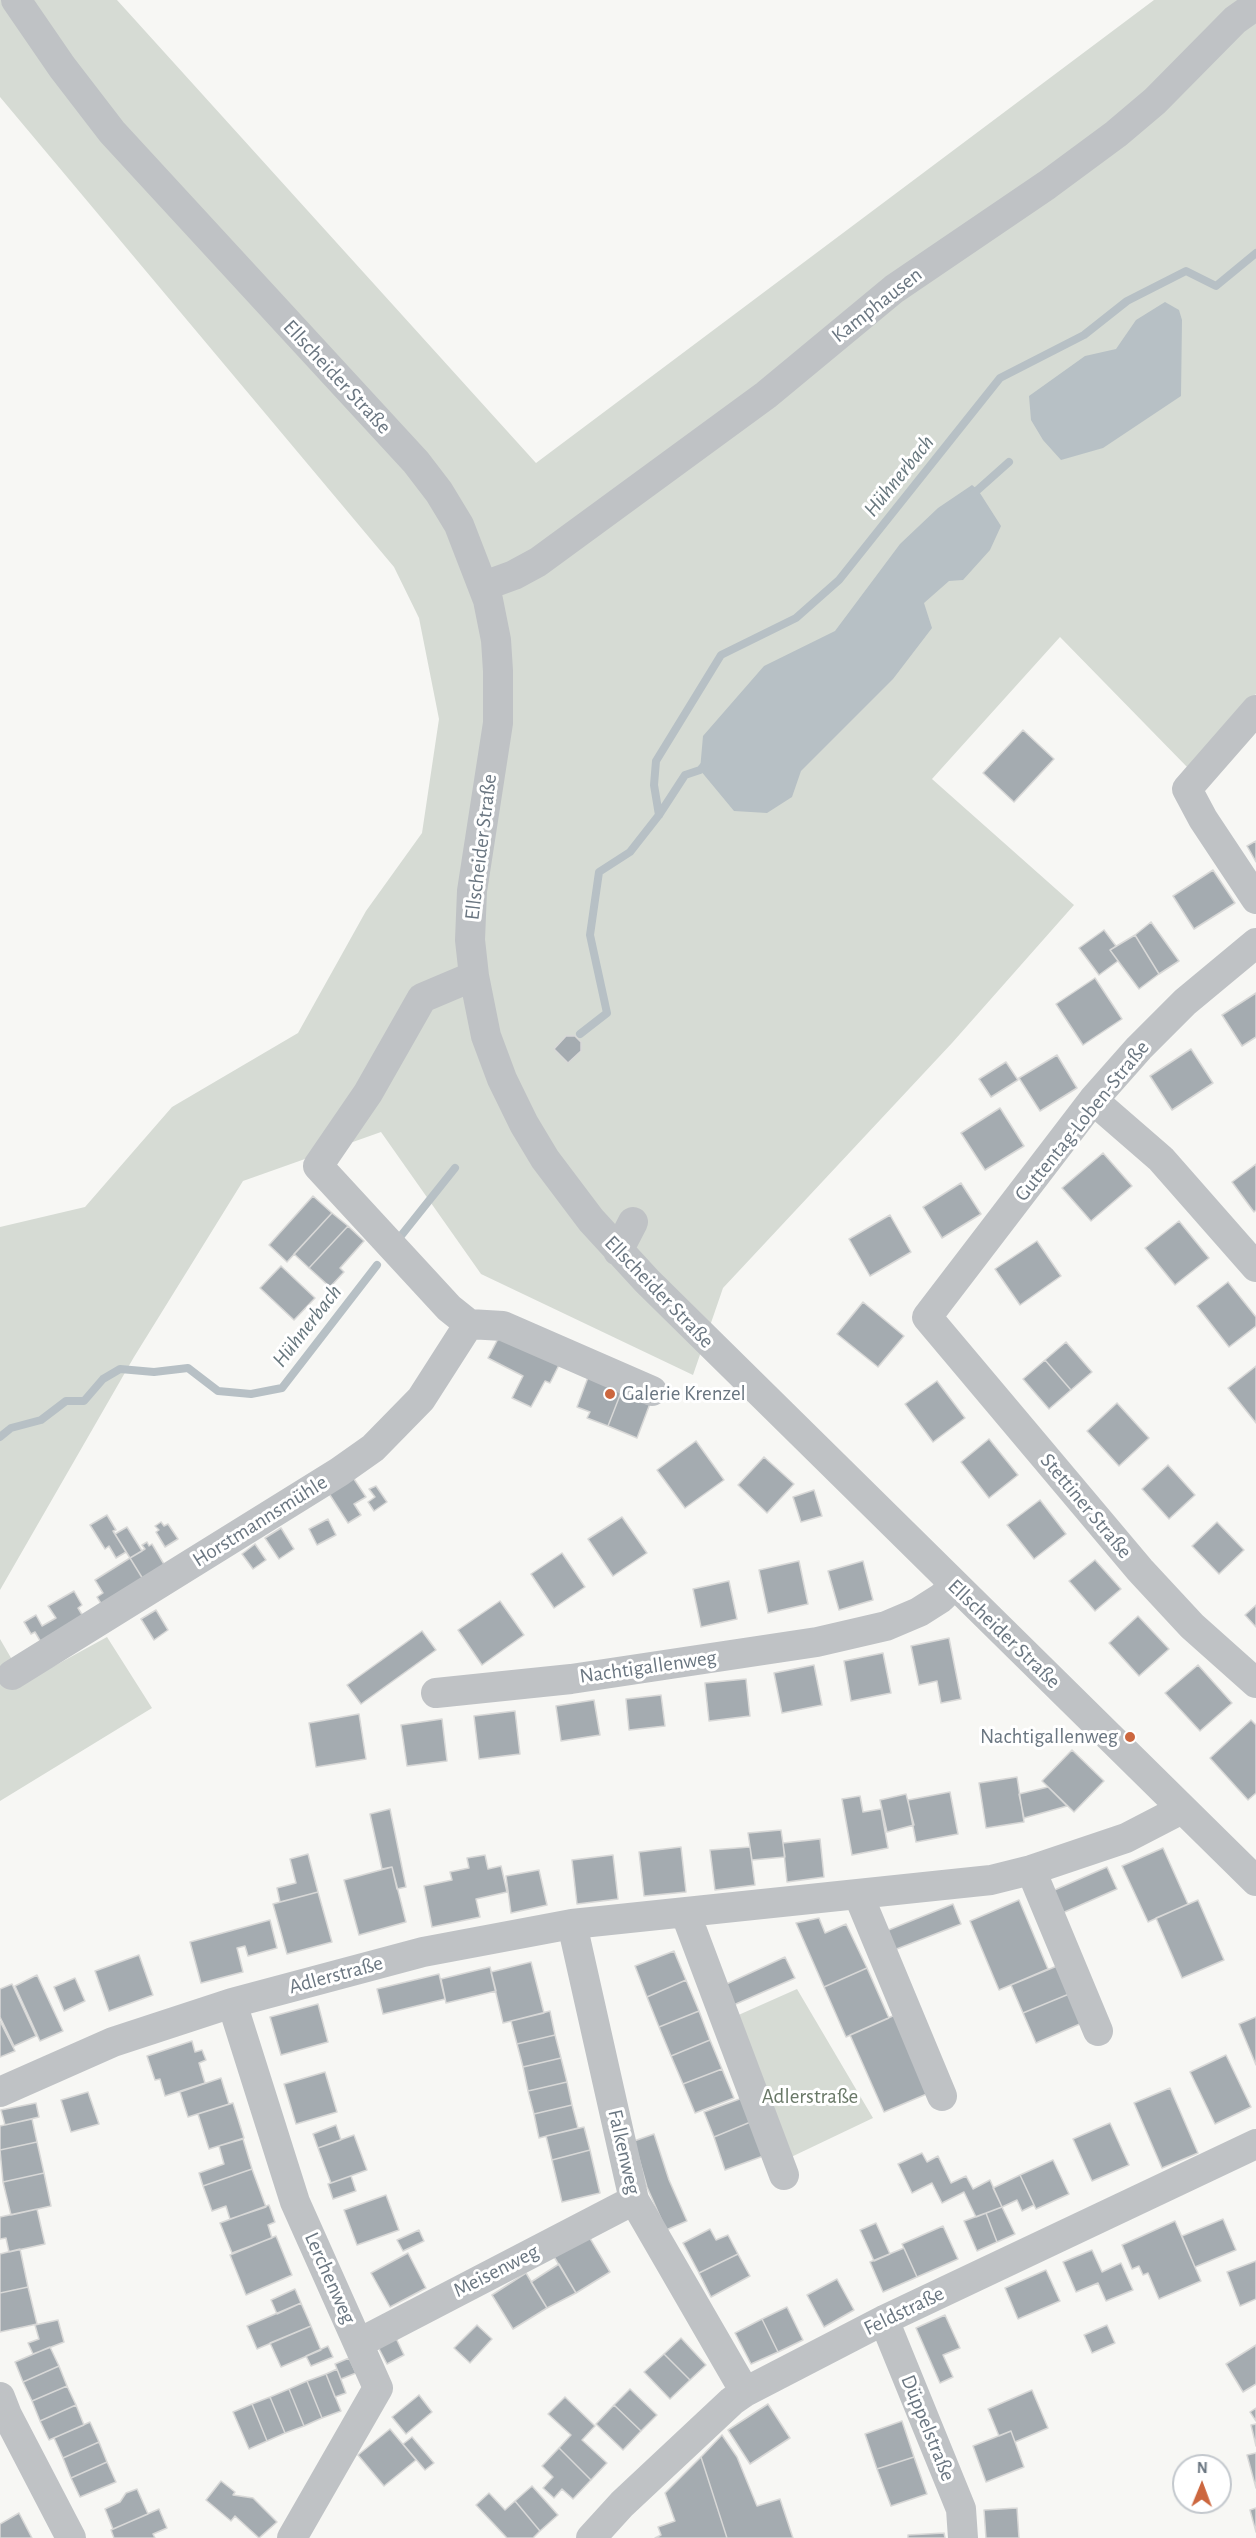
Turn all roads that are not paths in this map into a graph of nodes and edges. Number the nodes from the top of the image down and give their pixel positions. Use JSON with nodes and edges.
{"nodes":[{"id":1,"x":15,"y":0,"type":"edge"},
{"id":2,"x":1256,"y":5,"type":"edge"},
{"id":3,"x":484,"y":586,"type":"junction"},
{"id":4,"x":1256,"y":710,"type":"edge"},
{"id":5,"x":1256,"y":899,"type":"edge"},
{"id":6,"x":1256,"y":943,"type":"edge"},
{"id":7,"x":474,"y":976,"type":"junction"},
{"id":8,"x":1093,"y":1100,"type":"junction"},
{"id":9,"x":633,"y":1222,"type":"dead end"},
{"id":10,"x":618,"y":1251,"type":"junction"},
{"id":11,"x":1256,"y":1266,"type":"edge"},
{"id":12,"x":927,"y":1317,"type":"joint"},
{"id":13,"x":469,"y":1324,"type":"junction"},
{"id":14,"x":652,"y":1391,"type":"dead end"},
{"id":15,"x":954,"y":1585,"type":"junction"},
{"id":16,"x":12,"y":1675,"type":"dead end"},
{"id":17,"x":1256,"y":1683,"type":"edge"},
{"id":18,"x":436,"y":1693,"type":"dead end"},
{"id":19,"x":1182,"y":1809,"type":"junction"},
{"id":20,"x":1031,"y":1870,"type":"junction"},
{"id":21,"x":1254,"y":1875,"type":"edge"},
{"id":22,"x":858,"y":1894,"type":"junction"},
{"id":23,"x":685,"y":1912,"type":"junction"},
{"id":24,"x":572,"y":1924,"type":"junction"},
{"id":25,"x":232,"y":2003,"type":"junction"},
{"id":26,"x":1098,"y":2031,"type":"dead end"},
{"id":27,"x":0,"y":2092,"type":"edge"},
{"id":28,"x":942,"y":2096,"type":"dead end"},
{"id":29,"x":1256,"y":2144,"type":"edge"},
{"id":30,"x":784,"y":2175,"type":"dead end"},
{"id":31,"x":634,"y":2200,"type":"junction"},
{"id":32,"x":884,"y":2320,"type":"junction"},
{"id":33,"x":359,"y":2343,"type":"junction"},
{"id":34,"x":745,"y":2392,"type":"junction"},
{"id":35,"x":0,"y":2397,"type":"edge"},
{"id":36,"x":71,"y":2538,"type":"edge"},
{"id":37,"x":292,"y":2538,"type":"edge"},
{"id":38,"x":591,"y":2538,"type":"edge"},
{"id":39,"x":963,"y":2538,"type":"edge"}],
"edges":[{"from":1,"to":3,"type":"street","name":"Ellscheider Straße"},
{"from":2,"to":3,"type":"street","name":"Kamphausen"},
{"from":3,"to":7,"type":"street","name":"Ellscheider Straße"},
{"from":4,"to":5,"type":"street"},
{"from":6,"to":8,"type":"street","name":"Guttentag-Loben-Straße"},
{"from":7,"to":10,"type":"street","name":"Ellscheider Straße"},
{"from":7,"to":13,"type":"street"},
{"from":8,"to":11,"type":"street"},
{"from":8,"to":12,"type":"street","name":"Guttentag-Loben-Straße"},
{"from":9,"to":10,"type":"street"},
{"from":10,"to":15,"type":"street","name":"Ellscheider Straße"},
{"from":12,"to":17,"type":"street","name":"Stettiner Straße"},
{"from":13,"to":14,"type":"street"},
{"from":13,"to":16,"type":"street","name":"Horstmannsmühle"},
{"from":15,"to":18,"type":"street","name":"Nachtigallenweg"},
{"from":15,"to":19,"type":"street","name":"Ellscheider Straße"},
{"from":19,"to":20,"type":"street","name":"Adlerstraße"},
{"from":19,"to":21,"type":"street","name":"Ellscheider Straße"},
{"from":20,"to":22,"type":"street","name":"Adlerstraße"},
{"from":20,"to":26,"type":"street"},
{"from":22,"to":23,"type":"street","name":"Adlerstraße"},
{"from":22,"to":28,"type":"street"},
{"from":23,"to":24,"type":"street","name":"Adlerstraße"},
{"from":23,"to":30,"type":"street"},
{"from":24,"to":25,"type":"street","name":"Adlerstraße"},
{"from":24,"to":31,"type":"street","name":"Falkenweg"},
{"from":25,"to":27,"type":"street","name":"Adlerstraße"},
{"from":25,"to":33,"type":"street","name":"Lerchenweg"},
{"from":29,"to":32,"type":"street","name":"Feldstraße"},
{"from":31,"to":33,"type":"street","name":"Meisenweg"},
{"from":31,"to":34,"type":"street","name":"Falkenweg"},
{"from":32,"to":34,"type":"street","name":"Feldstraße"},
{"from":32,"to":39,"type":"street","name":"Düppelstraße"},
{"from":33,"to":37,"type":"street","name":"Lerchenweg"},
{"from":34,"to":38,"type":"street","name":"Feldstraße"},
{"from":35,"to":36,"type":"street"}]}
